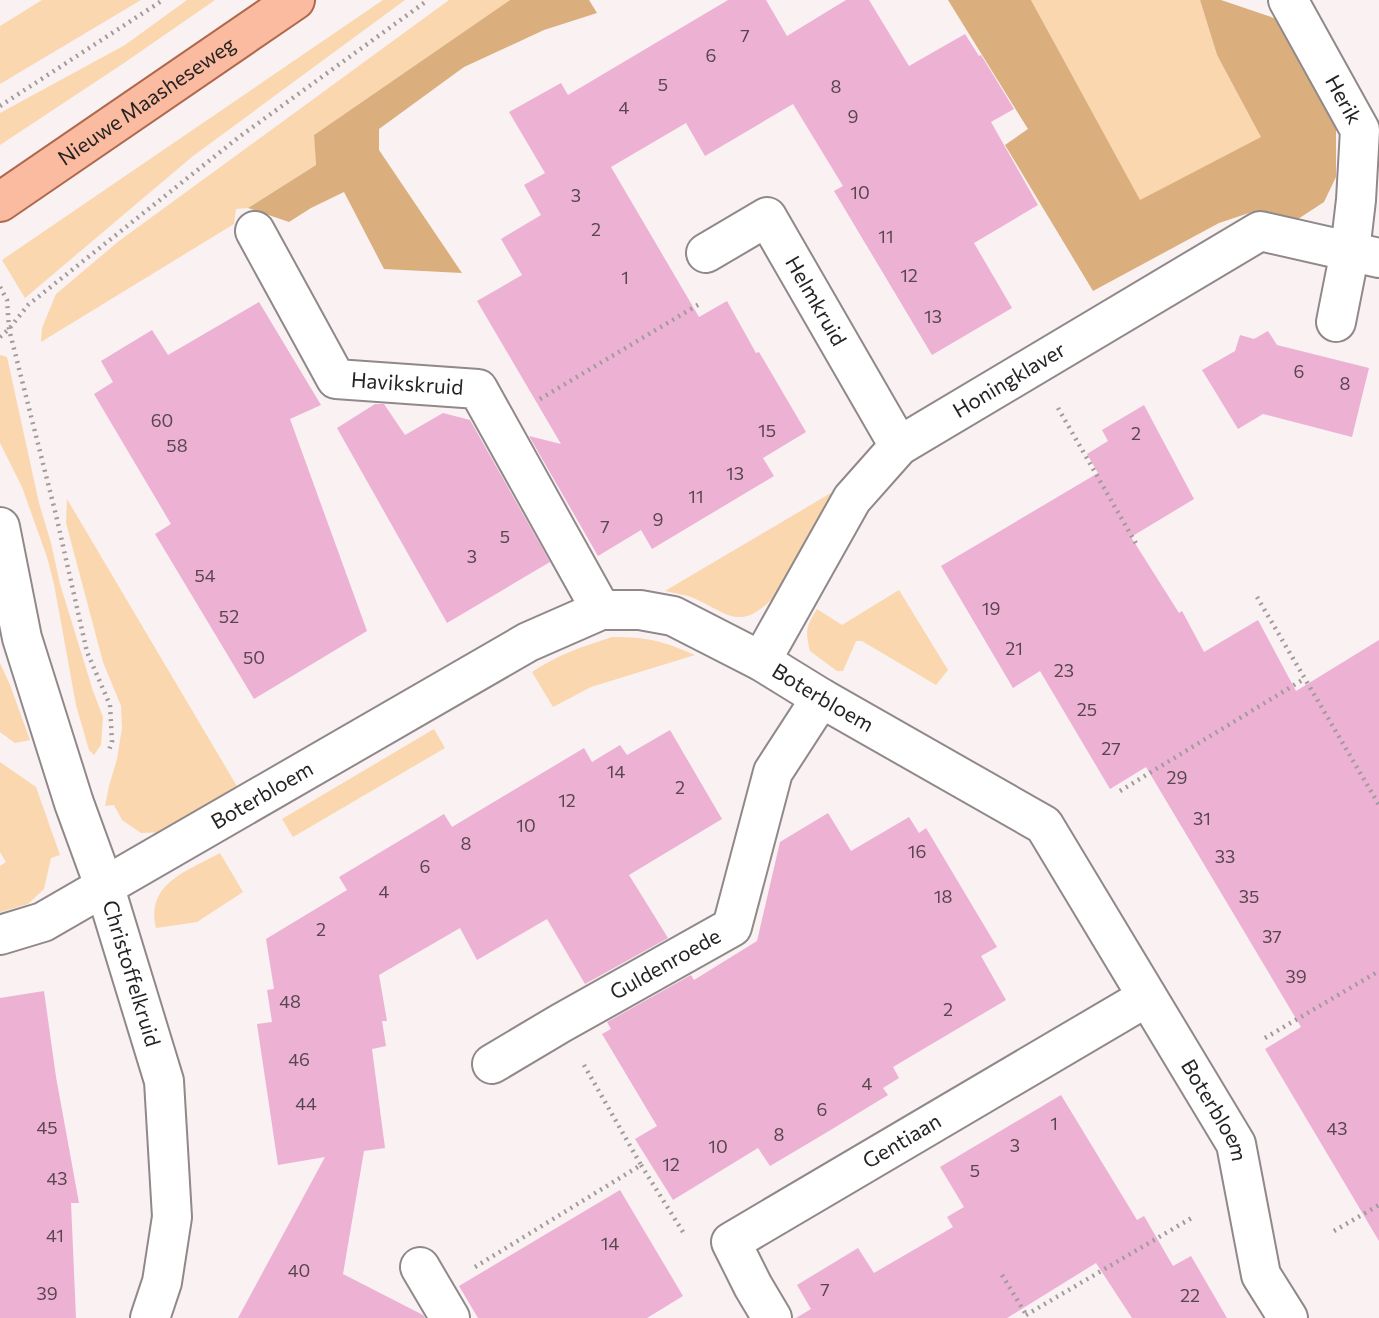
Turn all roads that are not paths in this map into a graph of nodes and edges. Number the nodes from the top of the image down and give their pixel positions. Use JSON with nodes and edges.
{"nodes":[{"id":1,"x":295,"y":0,"type":"edge"},
{"id":2,"x":1288,"y":0,"type":"edge"},
{"id":3,"x":0,"y":202,"type":"edge"},
{"id":4,"x":255,"y":231,"type":"dead end"},
{"id":5,"x":706,"y":253,"type":"road end"},
{"id":6,"x":1365,"y":255,"type":"edge"},
{"id":7,"x":1336,"y":322,"type":"dead end"},
{"id":8,"x":899,"y":446,"type":"junction"},
{"id":9,"x":0,"y":527,"type":"edge"},
{"id":10,"x":0,"y":605,"type":"edge"},
{"id":11,"x":601,"y":610,"type":"junction"},
{"id":12,"x":22,"y":638,"type":"junction"},
{"id":13,"x":761,"y":661,"type":"junction"},
{"id":14,"x":821,"y":698,"type":"junction"},
{"id":15,"x":105,"y":888,"type":"junction"},
{"id":16,"x":0,"y":935,"type":"edge"},
{"id":17,"x":1147,"y":997,"type":"junction"},
{"id":18,"x":492,"y":1064,"type":"dead end"},
{"id":19,"x":150,"y":1318,"type":"edge"},
{"id":20,"x":772,"y":1318,"type":"edge"},
{"id":21,"x":1288,"y":1318,"type":"edge"}],
"edges":[{"from":1,"to":3,"type":"main road","name":"Nieuwe Maasheseweg"},
{"from":2,"to":6,"type":"street","name":"Herik"},
{"from":4,"to":11,"type":"street","name":"Havikskruid"},
{"from":5,"to":8,"type":"street","name":"Helmkruid"},
{"from":6,"to":7,"type":"street","name":"Herik"},
{"from":6,"to":8,"type":"street","name":"Honingklaver"},
{"from":8,"to":13,"type":"street","name":"Honingklaver"},
{"from":9,"to":12,"type":"street","name":"Christoffelkruid"},
{"from":10,"to":12,"type":"street","name":"Christoffelkruid"},
{"from":11,"to":13,"type":"street","name":"Boterbloem"},
{"from":11,"to":15,"type":"street","name":"Boterbloem"},
{"from":12,"to":15,"type":"street","name":"Christoffelkruid"},
{"from":13,"to":14,"type":"street","name":"Boterbloem"},
{"from":14,"to":17,"type":"street","name":"Boterbloem"},
{"from":14,"to":18,"type":"street","name":"Guldenroede"},
{"from":15,"to":16,"type":"street","name":"Boterbloem"},
{"from":15,"to":19,"type":"street","name":"Christoffelkruid"},
{"from":17,"to":20,"type":"street","name":"Gentiaan"},
{"from":17,"to":21,"type":"street","name":"Boterbloem"}]}
